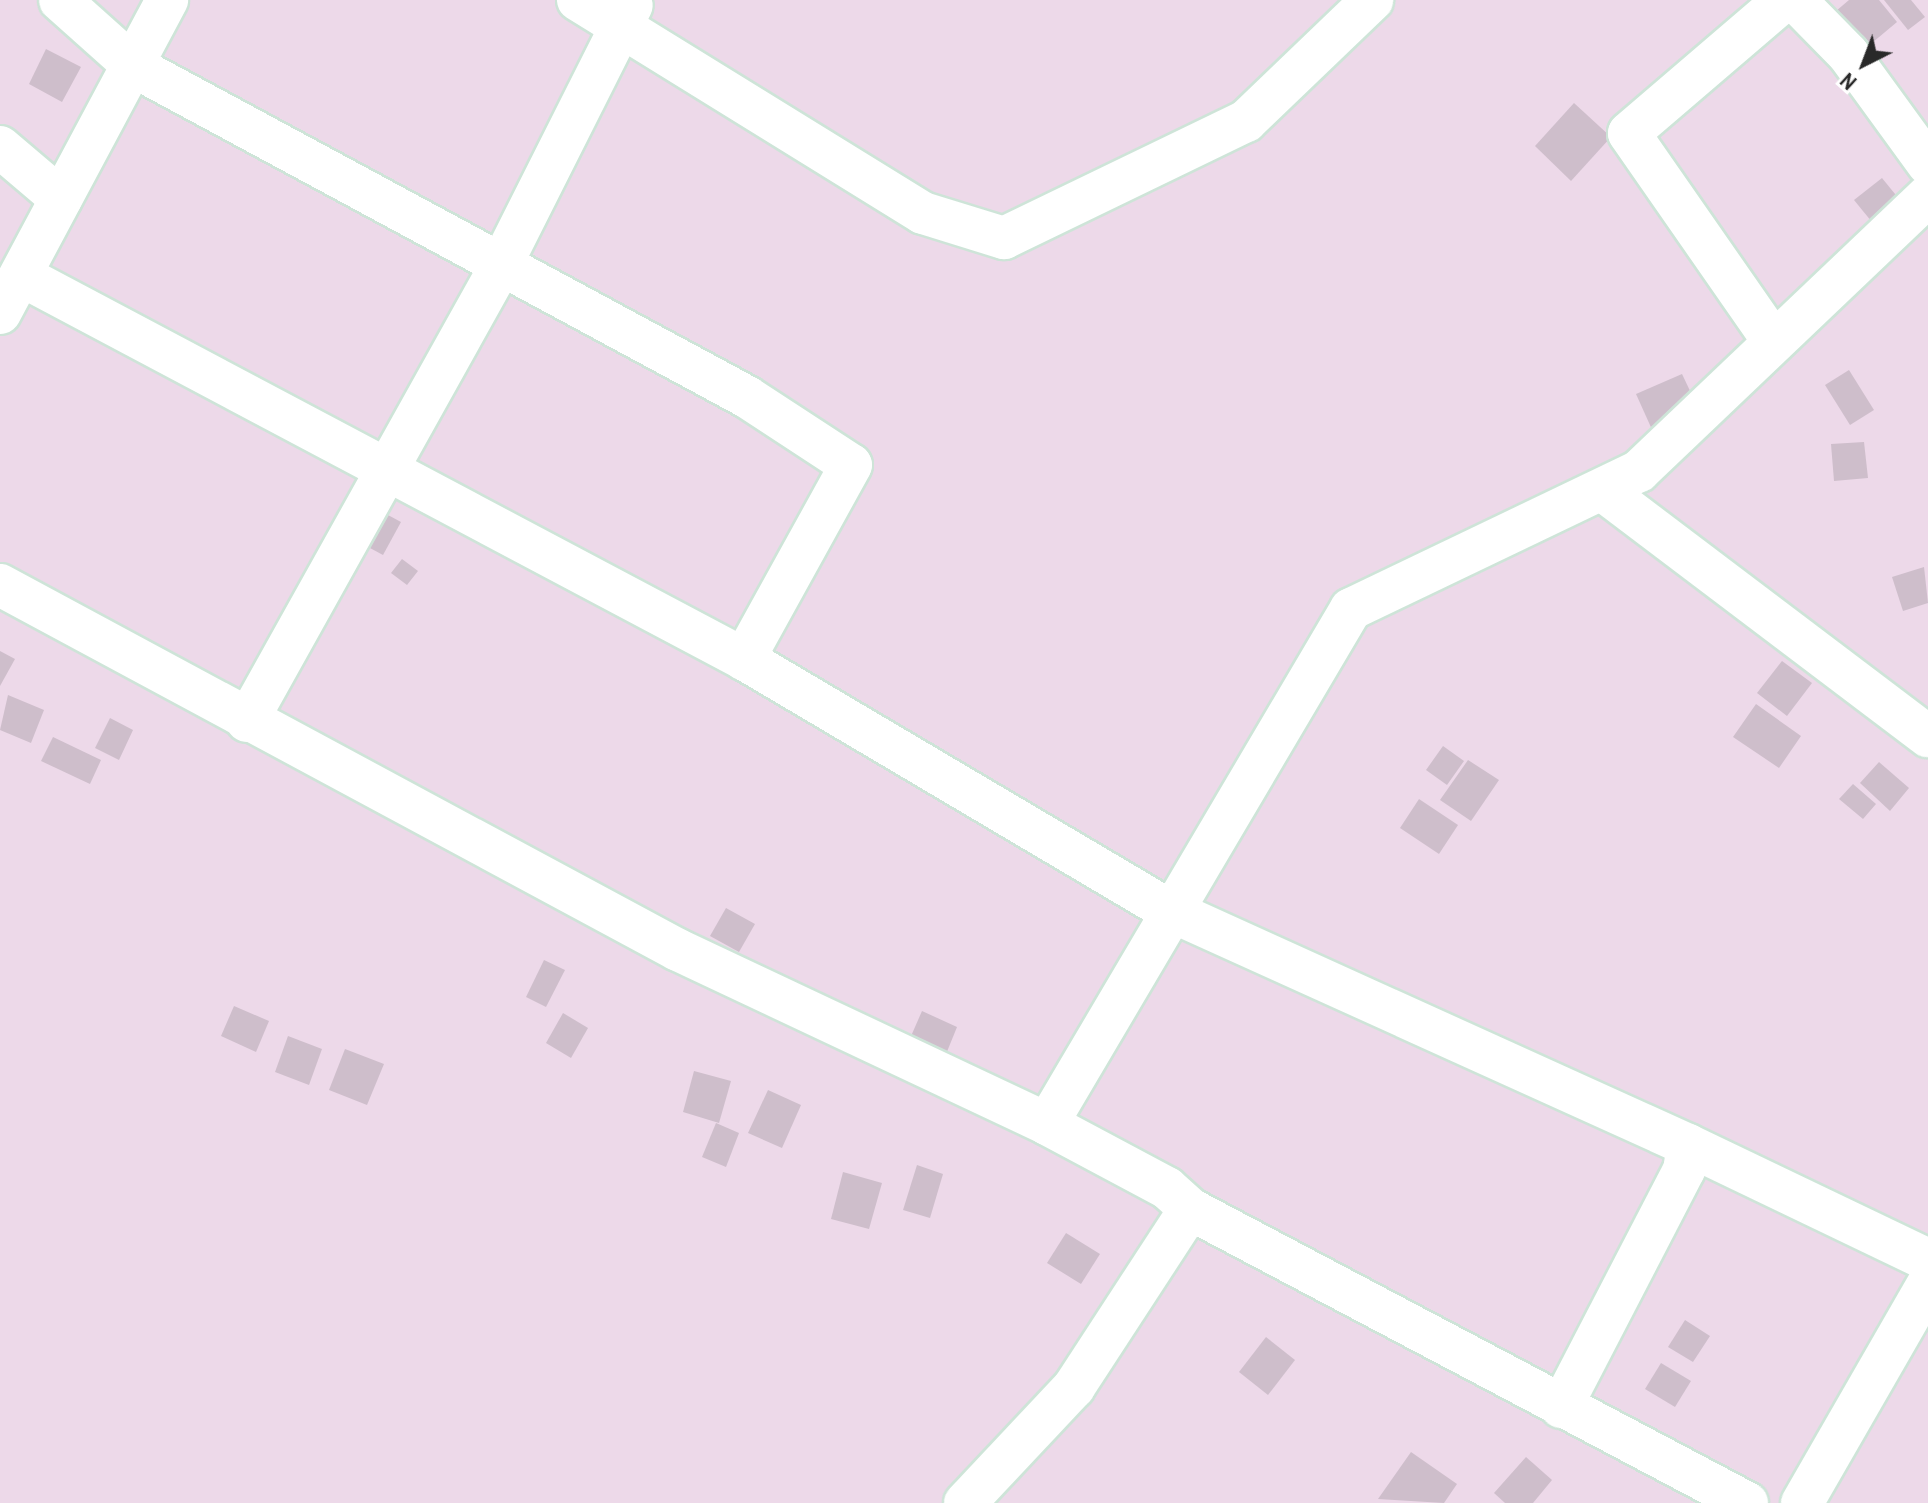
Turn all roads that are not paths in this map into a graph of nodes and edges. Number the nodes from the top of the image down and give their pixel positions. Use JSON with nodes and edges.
{"nodes":[{"id":1,"x":60,"y":0,"type":"edge"},
{"id":2,"x":167,"y":0,"type":"edge"},
{"id":3,"x":578,"y":0,"type":"edge"},
{"id":4,"x":1372,"y":0,"type":"edge"},
{"id":5,"x":1784,"y":0,"type":"edge"},
{"id":6,"x":1795,"y":0,"type":"edge"},
{"id":7,"x":629,"y":15,"type":"edge"},
{"id":8,"x":135,"y":67,"type":"junction"},
{"id":9,"x":0,"y":147,"type":"edge"},
{"id":10,"x":1928,"y":164,"type":"edge"},
{"id":11,"x":1928,"y":196,"type":"edge"},
{"id":12,"x":61,"y":199,"type":"junction"},
{"id":13,"x":500,"y":267,"type":"junction"},
{"id":14,"x":24,"y":277,"type":"junction"},
{"id":15,"x":0,"y":313,"type":"edge"},
{"id":16,"x":1774,"y":342,"type":"junction"},
{"id":17,"x":383,"y":471,"type":"junction"},
{"id":18,"x":1605,"y":492,"type":"junction"},
{"id":19,"x":0,"y":585,"type":"edge"},
{"id":20,"x":744,"y":659,"type":"junction"},
{"id":21,"x":247,"y":721,"type":"junction"},
{"id":22,"x":1928,"y":736,"type":"edge"},
{"id":23,"x":1169,"y":910,"type":"junction"},
{"id":24,"x":1047,"y":1124,"type":"junction"},
{"id":25,"x":1688,"y":1145,"type":"junction"},
{"id":26,"x":1190,"y":1209,"type":"junction"},
{"id":27,"x":1928,"y":1260,"type":"edge"},
{"id":28,"x":1928,"y":1284,"type":"edge"},
{"id":29,"x":1561,"y":1407,"type":"junction"},
{"id":30,"x":965,"y":1503,"type":"edge"},
{"id":31,"x":1747,"y":1503,"type":"edge"},
{"id":32,"x":1802,"y":1503,"type":"edge"}],
"edges":[{"from":1,"to":8,"type":"street"},
{"from":2,"to":8,"type":"street"},
{"from":3,"to":7,"type":"street"},
{"from":4,"to":7,"type":"street"},
{"from":5,"to":16,"type":"street"},
{"from":6,"to":10,"type":"street"},
{"from":7,"to":13,"type":"street"},
{"from":8,"to":12,"type":"street"},
{"from":8,"to":13,"type":"street"},
{"from":9,"to":12,"type":"street"},
{"from":11,"to":16,"type":"street"},
{"from":12,"to":14,"type":"street"},
{"from":13,"to":17,"type":"street"},
{"from":13,"to":20,"type":"street"},
{"from":14,"to":15,"type":"street"},
{"from":14,"to":17,"type":"street"},
{"from":16,"to":18,"type":"street"},
{"from":17,"to":20,"type":"street"},
{"from":17,"to":21,"type":"street"},
{"from":18,"to":22,"type":"street"},
{"from":18,"to":23,"type":"street"},
{"from":19,"to":21,"type":"street"},
{"from":20,"to":23,"type":"street"},
{"from":21,"to":24,"type":"street"},
{"from":23,"to":24,"type":"street"},
{"from":23,"to":25,"type":"street"},
{"from":24,"to":26,"type":"street"},
{"from":25,"to":27,"type":"street"},
{"from":25,"to":29,"type":"street"},
{"from":26,"to":29,"type":"street"},
{"from":26,"to":30,"type":"street"},
{"from":28,"to":32,"type":"street"},
{"from":29,"to":31,"type":"street"}]}
